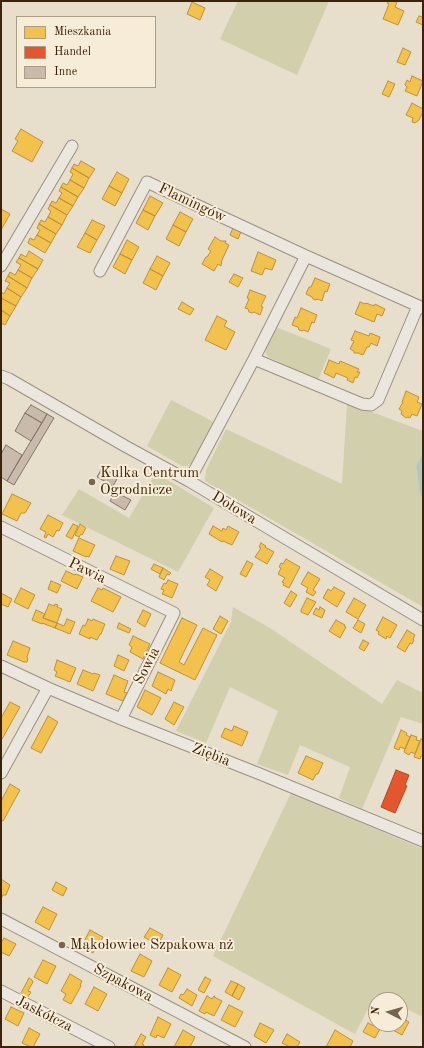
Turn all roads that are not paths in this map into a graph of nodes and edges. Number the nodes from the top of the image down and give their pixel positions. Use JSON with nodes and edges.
{"nodes":[{"id":1,"x":72,"y":146,"type":"dead end"},
{"id":2,"x":306,"y":256,"type":"junction"},
{"id":3,"x":1,"y":266,"type":"edge"},
{"id":4,"x":100,"y":271,"type":"dead end"},
{"id":5,"x":420,"y":307,"type":"edge"},
{"id":6,"x":254,"y":359,"type":"junction"},
{"id":7,"x":1,"y":376,"type":"edge"},
{"id":8,"x":189,"y":481,"type":"junction"},
{"id":9,"x":1,"y":527,"type":"edge"},
{"id":10,"x":174,"y":613,"type":"joint"},
{"id":11,"x":423,"y":620,"type":"edge"},
{"id":12,"x":1,"y":666,"type":"edge"},
{"id":13,"x":48,"y":688,"type":"junction"},
{"id":14,"x":121,"y":719,"type":"junction"},
{"id":15,"x":1,"y":774,"type":"edge"},
{"id":16,"x":423,"y":841,"type":"edge"},
{"id":17,"x":1,"y":919,"type":"edge"},
{"id":18,"x":1,"y":992,"type":"edge"},
{"id":19,"x":109,"y":1047,"type":"edge"},
{"id":20,"x":244,"y":1047,"type":"edge"}],
"edges":[{"from":1,"to":3,"type":"street"},
{"from":2,"to":4,"type":"street","name":"Flamingów"},
{"from":2,"to":5,"type":"street","name":"Flamingów"},
{"from":2,"to":6,"type":"street"},
{"from":5,"to":6,"type":"street","name":"Flamingów"},
{"from":6,"to":8,"type":"street"},
{"from":7,"to":8,"type":"street","name":"Dołowa"},
{"from":8,"to":11,"type":"street","name":"Dołowa"},
{"from":9,"to":10,"type":"street","name":"Pawia"},
{"from":10,"to":14,"type":"street","name":"Sowia"},
{"from":12,"to":13,"type":"street","name":"Ziębia"},
{"from":13,"to":14,"type":"street","name":"Ziębia"},
{"from":13,"to":15,"type":"street"},
{"from":14,"to":16,"type":"street","name":"Ziębia"},
{"from":17,"to":20,"type":"street","name":"Szpakowa"},
{"from":18,"to":19,"type":"street","name":"Jaskółcza"}]}
